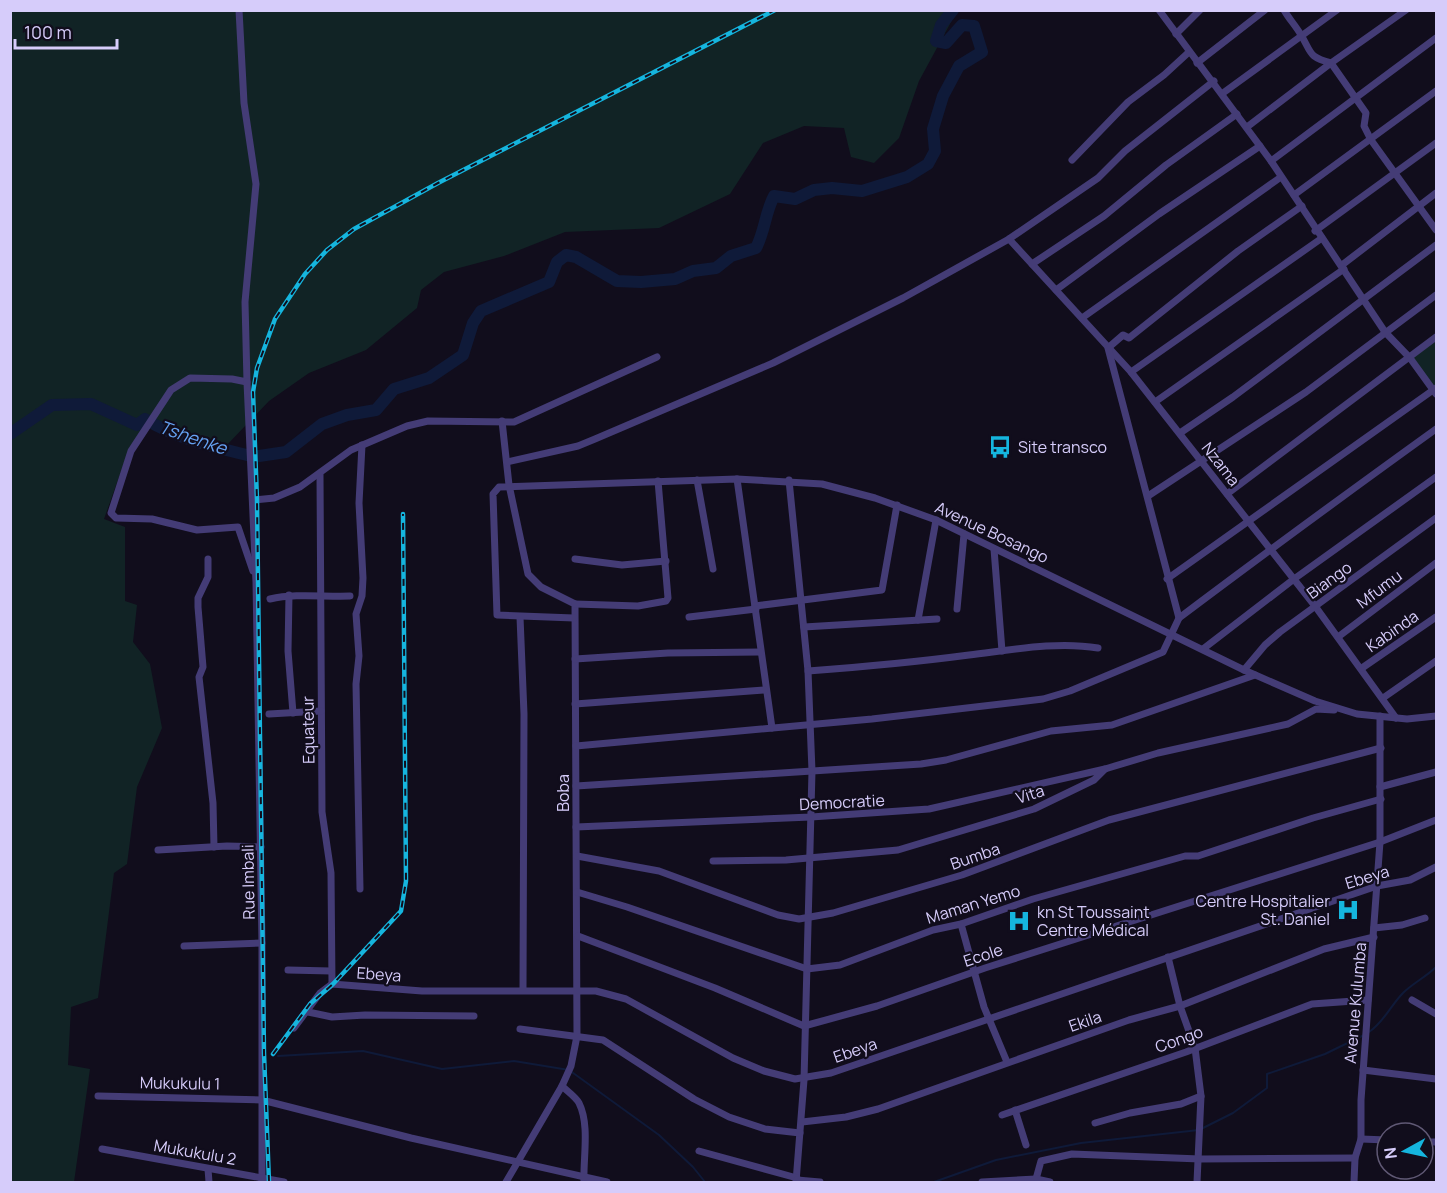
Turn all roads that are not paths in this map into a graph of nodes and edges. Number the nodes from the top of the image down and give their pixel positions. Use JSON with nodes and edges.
{"nodes":[{"id":1,"x":239,"y":10,"type":"edge"},
{"id":2,"x":1159,"y":10,"type":"edge"},
{"id":3,"x":1200,"y":10,"type":"edge"},
{"id":4,"x":1264,"y":10,"type":"edge"},
{"id":5,"x":1284,"y":10,"type":"edge"},
{"id":6,"x":1337,"y":10,"type":"edge"},
{"id":7,"x":1406,"y":10,"type":"edge"},
{"id":8,"x":1176,"y":34,"type":"junction"},
{"id":9,"x":1302,"y":36,"type":"junction"},
{"id":10,"x":1437,"y":38,"type":"edge"},
{"id":11,"x":1189,"y":52,"type":"junction"},
{"id":12,"x":1197,"y":63,"type":"junction"},
{"id":13,"x":1331,"y":63,"type":"junction"},
{"id":14,"x":1214,"y":81,"type":"junction"},
{"id":15,"x":1437,"y":91,"type":"edge"},
{"id":16,"x":1223,"y":93,"type":"junction"},
{"id":17,"x":1354,"y":98,"type":"junction"},
{"id":18,"x":1237,"y":114,"type":"junction"},
{"id":19,"x":1247,"y":127,"type":"junction"},
{"id":20,"x":1371,"y":140,"type":"junction"},
{"id":21,"x":1437,"y":143,"type":"edge"},
{"id":22,"x":1260,"y":146,"type":"junction"},
{"id":23,"x":1072,"y":160,"type":"dead end"},
{"id":24,"x":1271,"y":160,"type":"junction"},
{"id":25,"x":1395,"y":174,"type":"junction"},
{"id":26,"x":1281,"y":177,"type":"junction"},
{"id":27,"x":1437,"y":193,"type":"edge"},
{"id":28,"x":1294,"y":195,"type":"junction"},
{"id":29,"x":1420,"y":205,"type":"junction"},
{"id":30,"x":1302,"y":206,"type":"junction"},
{"id":31,"x":1437,"y":230,"type":"edge"},
{"id":32,"x":1315,"y":231,"type":"junction"},
{"id":33,"x":1009,"y":238,"type":"junction"},
{"id":34,"x":1322,"y":238,"type":"junction"},
{"id":35,"x":1437,"y":245,"type":"edge"},
{"id":36,"x":1032,"y":264,"type":"junction"},
{"id":37,"x":1343,"y":267,"type":"junction"},
{"id":38,"x":1056,"y":290,"type":"junction"},
{"id":39,"x":1437,"y":295,"type":"edge"},
{"id":40,"x":1364,"y":298,"type":"junction"},
{"id":41,"x":1082,"y":318,"type":"junction"},
{"id":42,"x":1385,"y":332,"type":"junction"},
{"id":43,"x":1437,"y":337,"type":"edge"},
{"id":44,"x":1108,"y":348,"type":"junction"},
{"id":45,"x":657,"y":357,"type":"dead end"},
{"id":46,"x":1410,"y":358,"type":"junction"},
{"id":47,"x":1131,"y":372,"type":"junction"},
{"id":48,"x":247,"y":382,"type":"junction"},
{"id":49,"x":1435,"y":391,"type":"edge"},
{"id":50,"x":1155,"y":402,"type":"junction"},
{"id":51,"x":502,"y":421,"type":"junction"},
{"id":52,"x":1437,"y":429,"type":"edge"},
{"id":53,"x":1180,"y":433,"type":"junction"},
{"id":54,"x":362,"y":445,"type":"junction"},
{"id":55,"x":507,"y":462,"type":"junction"},
{"id":56,"x":1203,"y":463,"type":"junction"},
{"id":57,"x":320,"y":475,"type":"junction"},
{"id":58,"x":1437,"y":477,"type":"edge"},
{"id":59,"x":737,"y":478,"type":"junction"},
{"id":60,"x":697,"y":480,"type":"junction"},
{"id":61,"x":789,"y":480,"type":"junction"},
{"id":62,"x":658,"y":481,"type":"junction"},
{"id":63,"x":509,"y":485,"type":"junction"},
{"id":64,"x":1227,"y":494,"type":"junction"},
{"id":65,"x":1148,"y":496,"type":"junction"},
{"id":66,"x":254,"y":500,"type":"junction"},
{"id":67,"x":897,"y":505,"type":"junction"},
{"id":68,"x":1437,"y":518,"type":"edge"},
{"id":69,"x":936,"y":520,"type":"junction"},
{"id":70,"x":1248,"y":521,"type":"junction"},
{"id":71,"x":964,"y":534,"type":"junction"},
{"id":72,"x":994,"y":549,"type":"junction"},
{"id":73,"x":1270,"y":549,"type":"junction"},
{"id":74,"x":575,"y":559,"type":"dead end"},
{"id":75,"x":208,"y":560,"type":"dead end"},
{"id":76,"x":666,"y":561,"type":"junction"},
{"id":77,"x":1437,"y":563,"type":"edge"},
{"id":78,"x":713,"y":569,"type":"dead end"},
{"id":79,"x":1167,"y":579,"type":"junction"},
{"id":80,"x":1294,"y":579,"type":"junction"},
{"id":81,"x":256,"y":582,"type":"junction"},
{"id":82,"x":289,"y":595,"type":"junction"},
{"id":83,"x":350,"y":596,"type":"dead end"},
{"id":84,"x":321,"y":598,"type":"junction"},
{"id":85,"x":270,"y":599,"type":"dead end"},
{"id":86,"x":801,"y":599,"type":"junction"},
{"id":87,"x":574,"y":604,"type":"junction"},
{"id":88,"x":1315,"y":606,"type":"junction"},
{"id":89,"x":755,"y":607,"type":"junction"},
{"id":90,"x":957,"y":609,"type":"dead end"},
{"id":91,"x":689,"y":616,"type":"dead end"},
{"id":92,"x":520,"y":617,"type":"junction"},
{"id":93,"x":1437,"y":617,"type":"edge"},
{"id":94,"x":574,"y":618,"type":"junction"},
{"id":95,"x":1179,"y":618,"type":"junction"},
{"id":96,"x":937,"y":619,"type":"dead end"},
{"id":97,"x":918,"y":620,"type":"junction"},
{"id":98,"x":804,"y":627,"type":"junction"},
{"id":99,"x":1173,"y":635,"type":"junction"},
{"id":100,"x":1338,"y":637,"type":"junction"},
{"id":101,"x":1098,"y":648,"type":"dead end"},
{"id":102,"x":1203,"y":650,"type":"junction"},
{"id":103,"x":1002,"y":651,"type":"junction"},
{"id":104,"x":760,"y":652,"type":"junction"},
{"id":105,"x":575,"y":659,"type":"junction"},
{"id":106,"x":1437,"y":661,"type":"edge"},
{"id":107,"x":1362,"y":668,"type":"junction"},
{"id":108,"x":1244,"y":670,"type":"junction"},
{"id":109,"x":808,"y":671,"type":"junction"},
{"id":110,"x":1255,"y":675,"type":"junction"},
{"id":111,"x":764,"y":690,"type":"junction"},
{"id":112,"x":1383,"y":698,"type":"junction"},
{"id":113,"x":575,"y":704,"type":"junction"},
{"id":114,"x":321,"y":711,"type":"junction"},
{"id":115,"x":1342,"y":711,"type":"junction"},
{"id":116,"x":293,"y":713,"type":"junction"},
{"id":117,"x":269,"y":714,"type":"dead end"},
{"id":118,"x":1380,"y":716,"type":"junction"},
{"id":119,"x":1437,"y":716,"type":"edge"},
{"id":120,"x":1396,"y":718,"type":"junction"},
{"id":121,"x":811,"y":725,"type":"junction"},
{"id":122,"x":772,"y":728,"type":"junction"},
{"id":123,"x":576,"y":746,"type":"junction"},
{"id":124,"x":1381,"y":748,"type":"junction"},
{"id":125,"x":1105,"y":769,"type":"junction"},
{"id":126,"x":812,"y":771,"type":"junction"},
{"id":127,"x":1437,"y":772,"type":"edge"},
{"id":128,"x":576,"y":786,"type":"junction"},
{"id":129,"x":1380,"y":787,"type":"junction"},
{"id":130,"x":1381,"y":799,"type":"junction"},
{"id":131,"x":811,"y":817,"type":"junction"},
{"id":132,"x":1437,"y":820,"type":"edge"},
{"id":133,"x":576,"y":827,"type":"junction"},
{"id":134,"x":1380,"y":842,"type":"junction"},
{"id":135,"x":214,"y":847,"type":"junction"},
{"id":136,"x":261,"y":847,"type":"junction"},
{"id":137,"x":158,"y":850,"type":"dead end"},
{"id":138,"x":577,"y":856,"type":"junction"},
{"id":139,"x":809,"y":859,"type":"junction"},
{"id":140,"x":713,"y":861,"type":"dead end"},
{"id":141,"x":1437,"y":867,"type":"edge"},
{"id":142,"x":1377,"y":886,"type":"junction"},
{"id":143,"x":360,"y":889,"type":"dead end"},
{"id":144,"x":577,"y":892,"type":"junction"},
{"id":145,"x":807,"y":918,"type":"junction"},
{"id":146,"x":1425,"y":918,"type":"dead end"},
{"id":147,"x":961,"y":924,"type":"junction"},
{"id":148,"x":1374,"y":928,"type":"junction"},
{"id":149,"x":578,"y":936,"type":"junction"},
{"id":150,"x":1374,"y":937,"type":"junction"},
{"id":151,"x":262,"y":943,"type":"junction"},
{"id":152,"x":184,"y":946,"type":"dead end"},
{"id":153,"x":1168,"y":957,"type":"junction"},
{"id":154,"x":807,"y":969,"type":"junction"},
{"id":155,"x":288,"y":970,"type":"dead end"},
{"id":156,"x":331,"y":970,"type":"junction"},
{"id":157,"x":974,"y":972,"type":"junction"},
{"id":158,"x":332,"y":984,"type":"junction"},
{"id":159,"x":523,"y":989,"type":"junction"},
{"id":160,"x":578,"y":989,"type":"junction"},
{"id":161,"x":1368,"y":1000,"type":"junction"},
{"id":162,"x":1412,"y":1000,"type":"dead end"},
{"id":163,"x":1180,"y":1006,"type":"junction"},
{"id":164,"x":308,"y":1012,"type":"junction"},
{"id":165,"x":1437,"y":1014,"type":"edge"},
{"id":166,"x":474,"y":1016,"type":"dead end"},
{"id":167,"x":991,"y":1018,"type":"junction"},
{"id":168,"x":804,"y":1026,"type":"junction"},
{"id":169,"x":294,"y":1028,"type":"dead end"},
{"id":170,"x":520,"y":1029,"type":"dead end"},
{"id":171,"x":577,"y":1036,"type":"junction"},
{"id":172,"x":1195,"y":1048,"type":"junction"},
{"id":173,"x":1007,"y":1062,"type":"junction"},
{"id":174,"x":1363,"y":1070,"type":"junction"},
{"id":175,"x":1437,"y":1079,"type":"edge"},
{"id":176,"x":804,"y":1080,"type":"junction"},
{"id":177,"x":562,"y":1086,"type":"junction"},
{"id":178,"x":98,"y":1096,"type":"dead end"},
{"id":179,"x":1201,"y":1096,"type":"junction"},
{"id":180,"x":262,"y":1100,"type":"junction"},
{"id":181,"x":1015,"y":1110,"type":"junction"},
{"id":182,"x":1002,"y":1115,"type":"dead end"},
{"id":183,"x":802,"y":1122,"type":"junction"},
{"id":184,"x":1095,"y":1123,"type":"dead end"},
{"id":185,"x":800,"y":1133,"type":"junction"},
{"id":186,"x":1361,"y":1138,"type":"junction"},
{"id":187,"x":1375,"y":1139,"type":"edge"},
{"id":188,"x":1026,"y":1145,"type":"dead end"},
{"id":189,"x":102,"y":1149,"type":"dead end"},
{"id":190,"x":699,"y":1151,"type":"dead end"},
{"id":191,"x":1355,"y":1158,"type":"junction"},
{"id":192,"x":1200,"y":1159,"type":"junction"},
{"id":193,"x":518,"y":1162,"type":"junction"},
{"id":194,"x":208,"y":1169,"type":"junction"},
{"id":195,"x":1036,"y":1179,"type":"junction"},
{"id":196,"x":261,"y":1180,"type":"edge"},
{"id":197,"x":584,"y":1180,"type":"edge"},
{"id":198,"x":797,"y":1180,"type":"edge"},
{"id":199,"x":209,"y":1182,"type":"edge"},
{"id":200,"x":284,"y":1182,"type":"edge"},
{"id":201,"x":506,"y":1182,"type":"edge"},
{"id":202,"x":607,"y":1182,"type":"edge"},
{"id":203,"x":820,"y":1182,"type":"edge"},
{"id":204,"x":982,"y":1182,"type":"edge"},
{"id":205,"x":1050,"y":1182,"type":"edge"},
{"id":206,"x":1197,"y":1182,"type":"edge"},
{"id":207,"x":1354,"y":1182,"type":"edge"}],
"edges":[{"from":1,"to":48,"type":"street","name":"Rue Imbali"},
{"from":2,"to":8,"type":"street"},
{"from":3,"to":8,"type":"street"},
{"from":4,"to":12,"type":"street"},
{"from":5,"to":9,"type":"street"},
{"from":6,"to":9,"type":"street"},
{"from":7,"to":13,"type":"street"},
{"from":8,"to":11,"type":"street"},
{"from":9,"to":13,"type":"street"},
{"from":9,"to":16,"type":"street"},
{"from":10,"to":17,"type":"street"},
{"from":11,"to":12,"type":"street"},
{"from":11,"to":23,"type":"street"},
{"from":12,"to":14,"type":"street"},
{"from":13,"to":17,"type":"street"},
{"from":13,"to":19,"type":"street"},
{"from":14,"to":16,"type":"street"},
{"from":14,"to":33,"type":"street"},
{"from":15,"to":20,"type":"street"},
{"from":16,"to":18,"type":"street"},
{"from":17,"to":20,"type":"street"},
{"from":17,"to":24,"type":"street"},
{"from":18,"to":19,"type":"street"},
{"from":18,"to":36,"type":"street"},
{"from":19,"to":22,"type":"street"},
{"from":20,"to":25,"type":"street"},
{"from":20,"to":28,"type":"street"},
{"from":21,"to":25,"type":"street"},
{"from":22,"to":24,"type":"street"},
{"from":22,"to":38,"type":"street"},
{"from":24,"to":26,"type":"street"},
{"from":25,"to":29,"type":"street"},
{"from":25,"to":32,"type":"street"},
{"from":26,"to":28,"type":"street"},
{"from":26,"to":41,"type":"street"},
{"from":27,"to":29,"type":"street"},
{"from":28,"to":30,"type":"street"},
{"from":29,"to":31,"type":"street"},
{"from":29,"to":37,"type":"street"},
{"from":30,"to":32,"type":"street"},
{"from":30,"to":44,"type":"street"},
{"from":32,"to":34,"type":"street"},
{"from":33,"to":36,"type":"street","name":"Nzama"},
{"from":33,"to":55,"type":"street"},
{"from":34,"to":37,"type":"street"},
{"from":34,"to":47,"type":"street"},
{"from":35,"to":40,"type":"street"},
{"from":36,"to":38,"type":"street","name":"Nzama"},
{"from":37,"to":40,"type":"street"},
{"from":37,"to":50,"type":"street"},
{"from":38,"to":41,"type":"street","name":"Nzama"},
{"from":39,"to":42,"type":"street"},
{"from":40,"to":42,"type":"street"},
{"from":40,"to":53,"type":"street"},
{"from":41,"to":44,"type":"street","name":"Nzama"},
{"from":42,"to":46,"type":"street"},
{"from":42,"to":56,"type":"street"},
{"from":43,"to":46,"type":"street"},
{"from":44,"to":47,"type":"street","name":"Nzama"},
{"from":44,"to":65,"type":"street"},
{"from":45,"to":51,"type":"street"},
{"from":46,"to":49,"type":"street"},
{"from":46,"to":64,"type":"street"},
{"from":47,"to":50,"type":"street","name":"Nzama"},
{"from":48,"to":66,"type":"street","name":"Rue Imbali"},
{"from":48,"to":81,"type":"street"},
{"from":49,"to":70,"type":"street"},
{"from":50,"to":53,"type":"street","name":"Nzama"},
{"from":51,"to":54,"type":"street"},
{"from":51,"to":55,"type":"street"},
{"from":52,"to":73,"type":"street"},
{"from":53,"to":56,"type":"street","name":"Nzama"},
{"from":54,"to":57,"type":"street"},
{"from":54,"to":143,"type":"street"},
{"from":55,"to":63,"type":"street"},
{"from":56,"to":64,"type":"street","name":"Nzama"},
{"from":56,"to":65,"type":"street"},
{"from":57,"to":66,"type":"street"},
{"from":57,"to":84,"type":"street","name":"Equateur"},
{"from":58,"to":80,"type":"street"},
{"from":59,"to":60,"type":"street","name":"Avenue Bosango"},
{"from":59,"to":61,"type":"street","name":"Avenue Bosango"},
{"from":59,"to":89,"type":"street"},
{"from":60,"to":62,"type":"street","name":"Avenue Bosango"},
{"from":60,"to":78,"type":"street"},
{"from":61,"to":67,"type":"street","name":"Avenue Bosango"},
{"from":61,"to":86,"type":"street"},
{"from":62,"to":63,"type":"street","name":"Avenue Bosango"},
{"from":62,"to":76,"type":"street"},
{"from":63,"to":87,"type":"street"},
{"from":63,"to":92,"type":"street"},
{"from":64,"to":70,"type":"street","name":"Nzama"},
{"from":65,"to":79,"type":"street"},
{"from":66,"to":81,"type":"street","name":"Rue Imbali"},
{"from":67,"to":69,"type":"street","name":"Avenue Bosango"},
{"from":67,"to":86,"type":"street"},
{"from":68,"to":88,"type":"street","name":"Biango"},
{"from":69,"to":71,"type":"street","name":"Avenue Bosango"},
{"from":69,"to":97,"type":"street"},
{"from":70,"to":73,"type":"street","name":"Nzama"},
{"from":70,"to":79,"type":"street"},
{"from":71,"to":72,"type":"street","name":"Avenue Bosango"},
{"from":71,"to":90,"type":"street"},
{"from":72,"to":99,"type":"street","name":"Avenue Bosango"},
{"from":72,"to":103,"type":"street"},
{"from":73,"to":80,"type":"street","name":"Nzama"},
{"from":73,"to":95,"type":"street"},
{"from":74,"to":76,"type":"street"},
{"from":75,"to":135,"type":"street"},
{"from":76,"to":87,"type":"street"},
{"from":77,"to":100,"type":"street","name":"Mfumu"},
{"from":79,"to":95,"type":"street"},
{"from":80,"to":88,"type":"street","name":"Nzama"},
{"from":80,"to":102,"type":"street"},
{"from":81,"to":136,"type":"street","name":"Rue Imbali"},
{"from":82,"to":84,"type":"street"},
{"from":82,"to":85,"type":"street"},
{"from":82,"to":116,"type":"street"},
{"from":83,"to":84,"type":"street"},
{"from":84,"to":114,"type":"street","name":"Equateur"},
{"from":86,"to":89,"type":"street"},
{"from":86,"to":98,"type":"street"},
{"from":87,"to":94,"type":"street","name":"Boba"},
{"from":88,"to":100,"type":"street","name":"Nzama"},
{"from":88,"to":108,"type":"street","name":"Biango"},
{"from":89,"to":91,"type":"street"},
{"from":89,"to":104,"type":"street"},
{"from":92,"to":94,"type":"street"},
{"from":92,"to":159,"type":"street"},
{"from":93,"to":107,"type":"street","name":"Kabinda"},
{"from":94,"to":105,"type":"street","name":"Boba"},
{"from":95,"to":99,"type":"street"},
{"from":96,"to":97,"type":"street"},
{"from":97,"to":98,"type":"street"},
{"from":98,"to":109,"type":"street"},
{"from":99,"to":102,"type":"street","name":"Avenue Bosango"},
{"from":99,"to":121,"type":"street"},
{"from":100,"to":107,"type":"street","name":"Nzama"},
{"from":101,"to":103,"type":"street"},
{"from":102,"to":108,"type":"street","name":"Avenue Bosango"},
{"from":103,"to":109,"type":"street"},
{"from":104,"to":105,"type":"street"},
{"from":104,"to":111,"type":"street"},
{"from":105,"to":113,"type":"street","name":"Boba"},
{"from":106,"to":112,"type":"street"},
{"from":107,"to":112,"type":"street","name":"Nzama"},
{"from":108,"to":110,"type":"street","name":"Avenue Bosango"},
{"from":109,"to":121,"type":"street"},
{"from":110,"to":115,"type":"street","name":"Avenue Bosango"},
{"from":110,"to":126,"type":"street"},
{"from":111,"to":113,"type":"street"},
{"from":111,"to":122,"type":"street"},
{"from":112,"to":120,"type":"street","name":"Nzama"},
{"from":113,"to":123,"type":"street","name":"Boba"},
{"from":114,"to":116,"type":"street"},
{"from":114,"to":156,"type":"street","name":"Equateur"},
{"from":115,"to":118,"type":"street","name":"Avenue Bosango"},
{"from":115,"to":125,"type":"street","name":"Vita"},
{"from":116,"to":117,"type":"street"},
{"from":118,"to":120,"type":"street","name":"Avenue Bosango"},
{"from":118,"to":124,"type":"street","name":"Avenue Kulumba"},
{"from":119,"to":120,"type":"street","name":"Avenue Bosango"},
{"from":121,"to":122,"type":"street"},
{"from":121,"to":126,"type":"street"},
{"from":122,"to":123,"type":"street"},
{"from":123,"to":128,"type":"street","name":"Boba"},
{"from":124,"to":129,"type":"street","name":"Avenue Kulumba"},
{"from":124,"to":145,"type":"street","name":"Bumba"},
{"from":125,"to":131,"type":"street","name":"Democratie"},
{"from":125,"to":139,"type":"street","name":"Vita"},
{"from":126,"to":128,"type":"street"},
{"from":126,"to":131,"type":"street"},
{"from":127,"to":129,"type":"street"},
{"from":128,"to":133,"type":"street","name":"Boba"},
{"from":129,"to":130,"type":"street","name":"Avenue Kulumba"},
{"from":130,"to":134,"type":"street","name":"Avenue Kulumba"},
{"from":130,"to":147,"type":"street","name":"Maman Yemo"},
{"from":131,"to":133,"type":"street","name":"Democratie"},
{"from":131,"to":139,"type":"street"},
{"from":132,"to":134,"type":"street","name":"Ecole"},
{"from":133,"to":138,"type":"street","name":"Boba"},
{"from":134,"to":142,"type":"street","name":"Avenue Kulumba"},
{"from":134,"to":157,"type":"street","name":"Ecole"},
{"from":135,"to":136,"type":"street"},
{"from":135,"to":137,"type":"street"},
{"from":136,"to":151,"type":"street","name":"Rue Imbali"},
{"from":138,"to":144,"type":"street","name":"Boba"},
{"from":138,"to":145,"type":"street","name":"Bumba"},
{"from":139,"to":140,"type":"street","name":"Vita"},
{"from":139,"to":145,"type":"street"},
{"from":141,"to":142,"type":"street","name":"Ebeya"},
{"from":142,"to":148,"type":"street","name":"Avenue Kulumba"},
{"from":142,"to":153,"type":"street","name":"Ebeya"},
{"from":144,"to":149,"type":"street","name":"Boba"},
{"from":144,"to":154,"type":"street","name":"Maman Yemo"},
{"from":145,"to":154,"type":"street"},
{"from":146,"to":148,"type":"street"},
{"from":147,"to":154,"type":"street","name":"Maman Yemo"},
{"from":147,"to":157,"type":"street"},
{"from":148,"to":150,"type":"street","name":"Avenue Kulumba"},
{"from":149,"to":160,"type":"street","name":"Boba"},
{"from":149,"to":168,"type":"street"},
{"from":150,"to":161,"type":"street","name":"Avenue Kulumba"},
{"from":150,"to":163,"type":"street","name":"Ekila"},
{"from":151,"to":152,"type":"street"},
{"from":151,"to":180,"type":"street","name":"Rue Imbali"},
{"from":153,"to":163,"type":"street"},
{"from":153,"to":167,"type":"street","name":"Ebeya"},
{"from":154,"to":168,"type":"street"},
{"from":155,"to":156,"type":"street"},
{"from":156,"to":158,"type":"street","name":"Equateur"},
{"from":157,"to":167,"type":"street"},
{"from":157,"to":168,"type":"street","name":"Ecole"},
{"from":158,"to":159,"type":"street","name":"Ebeya"},
{"from":158,"to":164,"type":"street","name":"Ebeya"},
{"from":159,"to":160,"type":"street","name":"Ebeya"},
{"from":160,"to":171,"type":"street","name":"Boba"},
{"from":160,"to":176,"type":"street","name":"Ebeya"},
{"from":161,"to":172,"type":"street","name":"Congo"},
{"from":161,"to":174,"type":"street","name":"Avenue Kulumba"},
{"from":162,"to":165,"type":"street"},
{"from":163,"to":172,"type":"street"},
{"from":163,"to":173,"type":"street","name":"Ekila"},
{"from":164,"to":166,"type":"street"},
{"from":164,"to":169,"type":"street","name":"Ebeya"},
{"from":167,"to":173,"type":"street"},
{"from":167,"to":176,"type":"street","name":"Ebeya"},
{"from":168,"to":176,"type":"street"},
{"from":170,"to":171,"type":"street"},
{"from":171,"to":177,"type":"street","name":"Boba"},
{"from":171,"to":185,"type":"street"},
{"from":172,"to":179,"type":"street"},
{"from":172,"to":181,"type":"street","name":"Congo"},
{"from":173,"to":183,"type":"street","name":"Ekila"},
{"from":174,"to":175,"type":"street"},
{"from":174,"to":186,"type":"street","name":"Avenue Kulumba"},
{"from":176,"to":183,"type":"street"},
{"from":177,"to":193,"type":"street","name":"Boba"},
{"from":177,"to":197,"type":"street"},
{"from":178,"to":180,"type":"street","name":"Mukukulu 1"},
{"from":179,"to":184,"type":"street"},
{"from":179,"to":192,"type":"street"},
{"from":180,"to":193,"type":"street","name":"Mukukulu 1"},
{"from":180,"to":196,"type":"street","name":"Rue Imbali"},
{"from":181,"to":182,"type":"street","name":"Congo"},
{"from":181,"to":188,"type":"street"},
{"from":183,"to":185,"type":"street"},
{"from":185,"to":198,"type":"street"},
{"from":186,"to":187,"type":"street"},
{"from":186,"to":191,"type":"street","name":"Avenue Kulumba"},
{"from":189,"to":194,"type":"street","name":"Mukukulu 2"},
{"from":190,"to":198,"type":"street"},
{"from":191,"to":192,"type":"street"},
{"from":191,"to":207,"type":"street","name":"Avenue Kulumba"},
{"from":192,"to":195,"type":"street"},
{"from":192,"to":206,"type":"street"},
{"from":193,"to":197,"type":"street","name":"Mukukulu 1"},
{"from":193,"to":201,"type":"street","name":"Boba"},
{"from":194,"to":196,"type":"street","name":"Mukukulu 2"},
{"from":194,"to":199,"type":"street"},
{"from":195,"to":204,"type":"street"},
{"from":195,"to":205,"type":"street"},
{"from":196,"to":200,"type":"street","name":"Mukukulu 2"},
{"from":197,"to":202,"type":"street","name":"Mukukulu 1"},
{"from":198,"to":203,"type":"street"}]}
